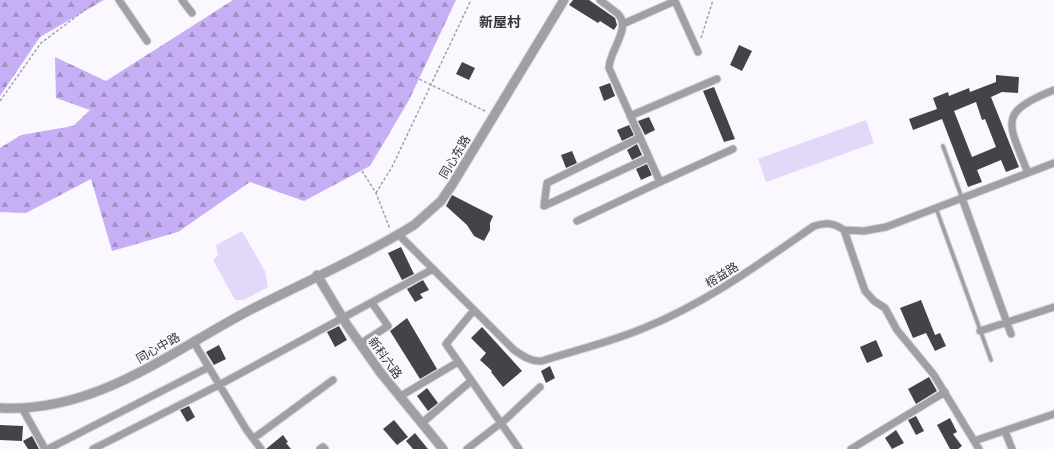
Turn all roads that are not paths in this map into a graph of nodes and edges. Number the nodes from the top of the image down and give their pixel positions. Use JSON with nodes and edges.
{"nodes":[{"id":1,"x":119,"y":0,"type":"edge"},
{"id":2,"x":182,"y":0,"type":"edge"},
{"id":3,"x":564,"y":0,"type":"edge"},
{"id":4,"x":600,"y":0,"type":"edge"},
{"id":5,"x":192,"y":14,"type":"dead end"},
{"id":6,"x":622,"y":24,"type":"junction"},
{"id":7,"x":147,"y":41,"type":"dead end"},
{"id":8,"x":698,"y":51,"type":"road end"},
{"id":9,"x":717,"y":79,"type":"dead end"},
{"id":10,"x":1054,"y":90,"type":"edge"},
{"id":11,"x":630,"y":116,"type":"junction"},
{"id":12,"x":640,"y":138,"type":"junction"},
{"id":13,"x":943,"y":146,"type":"dead end"},
{"id":14,"x":734,"y":149,"type":"dead end"},
{"id":15,"x":648,"y":158,"type":"junction"},
{"id":16,"x":1054,"y":163,"type":"edge"},
{"id":17,"x":1028,"y":173,"type":"junction"},
{"id":18,"x":660,"y":182,"type":"junction"},
{"id":19,"x":962,"y":198,"type":"junction"},
{"id":20,"x":936,"y":208,"type":"junction"},
{"id":21,"x":577,"y":221,"type":"dead end"},
{"id":22,"x":844,"y":230,"type":"junction"},
{"id":23,"x":396,"y":236,"type":"junction"},
{"id":24,"x":433,"y":269,"type":"junction"},
{"id":25,"x":317,"y":275,"type":"junction"},
{"id":26,"x":372,"y":303,"type":"junction"},
{"id":27,"x":1054,"y":307,"type":"edge"},
{"id":28,"x":474,"y":310,"type":"junction"},
{"id":29,"x":343,"y":319,"type":"junction"},
{"id":30,"x":1007,"y":322,"type":"junction"},
{"id":31,"x":980,"y":331,"type":"junction"},
{"id":32,"x":1012,"y":334,"type":"dead end"},
{"id":33,"x":193,"y":341,"type":"junction"},
{"id":34,"x":360,"y":344,"type":"junction"},
{"id":35,"x":991,"y":360,"type":"dead end"},
{"id":36,"x":458,"y":362,"type":"junction"},
{"id":37,"x":209,"y":367,"type":"junction"},
{"id":38,"x":333,"y":380,"type":"dead end"},
{"id":39,"x":471,"y":381,"type":"junction"},
{"id":40,"x":220,"y":385,"type":"junction"},
{"id":41,"x":540,"y":387,"type":"dead end"},
{"id":42,"x":945,"y":392,"type":"junction"},
{"id":43,"x":399,"y":397,"type":"junction"},
{"id":44,"x":0,"y":408,"type":"edge"},
{"id":45,"x":22,"y":408,"type":"junction"},
{"id":46,"x":1054,"y":414,"type":"edge"},
{"id":47,"x":422,"y":423,"type":"junction"},
{"id":48,"x":500,"y":424,"type":"junction"},
{"id":49,"x":1005,"y":431,"type":"junction"},
{"id":50,"x":254,"y":438,"type":"junction"},
{"id":51,"x":974,"y":441,"type":"junction"},
{"id":52,"x":45,"y":449,"type":"edge"},
{"id":53,"x":48,"y":449,"type":"edge"},
{"id":54,"x":93,"y":449,"type":"edge"},
{"id":55,"x":261,"y":449,"type":"edge"},
{"id":56,"x":320,"y":449,"type":"edge"},
{"id":57,"x":325,"y":449,"type":"edge"},
{"id":58,"x":443,"y":449,"type":"edge"},
{"id":59,"x":467,"y":449,"type":"edge"},
{"id":60,"x":519,"y":449,"type":"edge"},
{"id":61,"x":851,"y":449,"type":"edge"},
{"id":62,"x":979,"y":449,"type":"edge"},
{"id":63,"x":1012,"y":449,"type":"edge"}],
"edges":[{"from":1,"to":7,"type":"street"},
{"from":2,"to":5,"type":"street"},
{"from":3,"to":23,"type":"street","name":"同心东路"},
{"from":4,"to":6,"type":"street"},
{"from":6,"to":8,"type":"street"},
{"from":6,"to":11,"type":"street"},
{"from":9,"to":11,"type":"street"},
{"from":10,"to":17,"type":"street"},
{"from":11,"to":12,"type":"street"},
{"from":12,"to":15,"type":"street"},
{"from":12,"to":15,"type":"street"},
{"from":13,"to":19,"type":"lane"},
{"from":14,"to":18,"type":"street"},
{"from":15,"to":18,"type":"street"},
{"from":16,"to":17,"type":"street","name":"榕益路"},
{"from":17,"to":19,"type":"street","name":"榕益路"},
{"from":18,"to":21,"type":"street"},
{"from":19,"to":20,"type":"street","name":"榕益路"},
{"from":19,"to":30,"type":"street"},
{"from":20,"to":22,"type":"street","name":"榕益路"},
{"from":20,"to":31,"type":"lane"},
{"from":22,"to":28,"type":"street","name":"榕益路"},
{"from":22,"to":42,"type":"street"},
{"from":23,"to":24,"type":"street","name":"榕益路"},
{"from":23,"to":25,"type":"street","name":"同心东路"},
{"from":24,"to":26,"type":"street"},
{"from":24,"to":28,"type":"street","name":"榕益路"},
{"from":25,"to":29,"type":"street","name":"新科六路"},
{"from":25,"to":33,"type":"street","name":"同心中路"},
{"from":26,"to":29,"type":"street"},
{"from":26,"to":34,"type":"street"},
{"from":27,"to":30,"type":"street"},
{"from":28,"to":36,"type":"street"},
{"from":29,"to":34,"type":"street","name":"新科六路"},
{"from":29,"to":40,"type":"street"},
{"from":30,"to":31,"type":"street"},
{"from":30,"to":32,"type":"street"},
{"from":31,"to":35,"type":"lane"},
{"from":33,"to":37,"type":"street"},
{"from":33,"to":45,"type":"street","name":"同心中路"},
{"from":34,"to":43,"type":"street","name":"新科六路"},
{"from":36,"to":39,"type":"street"},
{"from":36,"to":43,"type":"street"},
{"from":37,"to":40,"type":"street"},
{"from":37,"to":53,"type":"street"},
{"from":38,"to":50,"type":"street"},
{"from":39,"to":47,"type":"street"},
{"from":39,"to":48,"type":"street"},
{"from":40,"to":50,"type":"street"},
{"from":40,"to":54,"type":"street"},
{"from":41,"to":48,"type":"street"},
{"from":42,"to":51,"type":"street"},
{"from":42,"to":61,"type":"street"},
{"from":43,"to":47,"type":"street","name":"新科六路"},
{"from":44,"to":45,"type":"street","name":"同心中路"},
{"from":45,"to":52,"type":"street"},
{"from":46,"to":49,"type":"street"},
{"from":47,"to":58,"type":"street","name":"新科六路"},
{"from":48,"to":59,"type":"street"},
{"from":48,"to":60,"type":"street"},
{"from":49,"to":51,"type":"street"},
{"from":49,"to":63,"type":"street"},
{"from":50,"to":55,"type":"street"},
{"from":51,"to":62,"type":"street"},
{"from":56,"to":57,"type":"street"}]}
